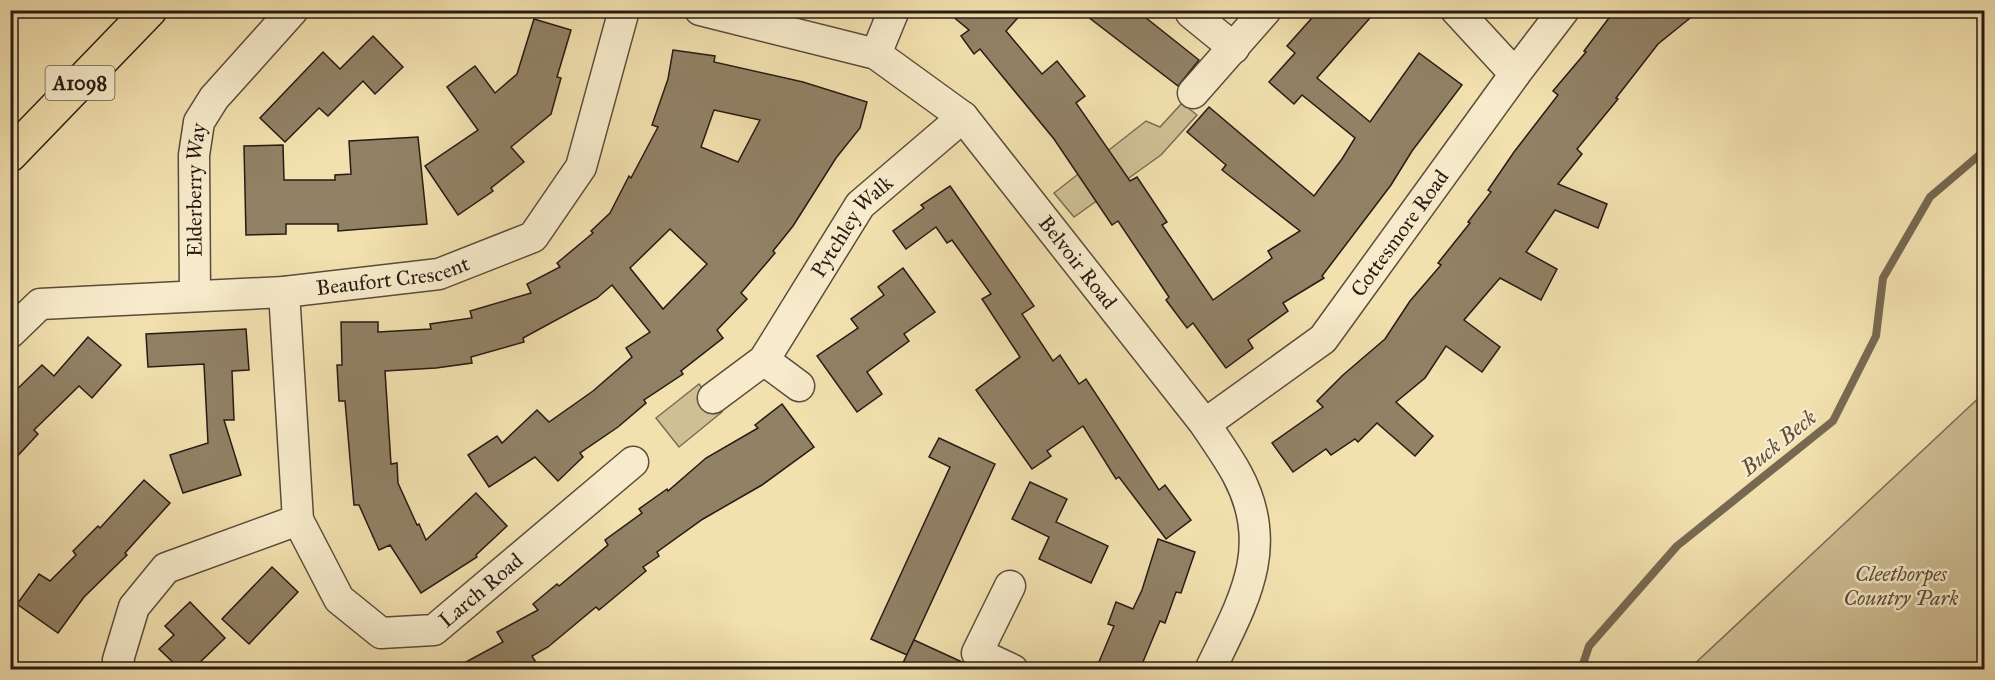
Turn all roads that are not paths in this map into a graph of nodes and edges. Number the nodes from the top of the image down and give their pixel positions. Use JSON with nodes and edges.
{"nodes":[{"id":1,"x":150,"y":10,"type":"edge"},
{"id":2,"x":293,"y":10,"type":"edge"},
{"id":3,"x":624,"y":10,"type":"edge"},
{"id":4,"x":700,"y":10,"type":"edge"},
{"id":5,"x":894,"y":10,"type":"edge"},
{"id":6,"x":1266,"y":10,"type":"edge"},
{"id":7,"x":1456,"y":10,"type":"edge"},
{"id":8,"x":1564,"y":10,"type":"edge"},
{"id":9,"x":1191,"y":13,"type":"dead end"},
{"id":10,"x":1234,"y":48,"type":"junction"},
{"id":11,"x":876,"y":54,"type":"junction"},
{"id":12,"x":1515,"y":74,"type":"junction"},
{"id":13,"x":1193,"y":93,"type":"dead end"},
{"id":14,"x":963,"y":117,"type":"junction"},
{"id":15,"x":10,"y":155,"type":"edge"},
{"id":16,"x":284,"y":292,"type":"junction"},
{"id":17,"x":195,"y":297,"type":"junction"},
{"id":18,"x":10,"y":333,"type":"edge"},
{"id":19,"x":764,"y":360,"type":"junction"},
{"id":20,"x":799,"y":386,"type":"dead end"},
{"id":21,"x":713,"y":398,"type":"dead end"},
{"id":22,"x":1205,"y":424,"type":"junction"},
{"id":23,"x":633,"y":462,"type":"dead end"},
{"id":24,"x":298,"y":520,"type":"junction"},
{"id":25,"x":1010,"y":586,"type":"dead end"},
{"id":26,"x":121,"y":669,"type":"edge"},
{"id":27,"x":1013,"y":669,"type":"edge"},
{"id":28,"x":1210,"y":669,"type":"edge"}],
"edges":[{"from":1,"to":15,"type":"main road","number":"A1098"},
{"from":2,"to":17,"type":"street","name":"Elderberry Way"},
{"from":3,"to":16,"type":"street","name":"Beaufort Crescent"},
{"from":4,"to":11,"type":"street","name":"Belvoir Road"},
{"from":5,"to":11,"type":"street"},
{"from":6,"to":10,"type":"street"},
{"from":7,"to":12,"type":"street"},
{"from":8,"to":12,"type":"street","name":"Cottesmore Road"},
{"from":9,"to":10,"type":"street"},
{"from":10,"to":13,"type":"street"},
{"from":11,"to":14,"type":"street","name":"Belvoir Road"},
{"from":12,"to":22,"type":"street","name":"Cottesmore Road"},
{"from":14,"to":19,"type":"street","name":"Pytchley Walk"},
{"from":14,"to":22,"type":"street","name":"Belvoir Road"},
{"from":16,"to":17,"type":"street","name":"Beaufort Crescent"},
{"from":16,"to":24,"type":"street","name":"Larch Road"},
{"from":17,"to":18,"type":"street","name":"Beaufort Crescent"},
{"from":19,"to":20,"type":"street"},
{"from":19,"to":21,"type":"street","name":"Pytchley Walk"},
{"from":22,"to":28,"type":"street","name":"Belvoir Road"},
{"from":23,"to":24,"type":"street","name":"Larch Road"},
{"from":24,"to":26,"type":"street"},
{"from":25,"to":27,"type":"street"}]}
